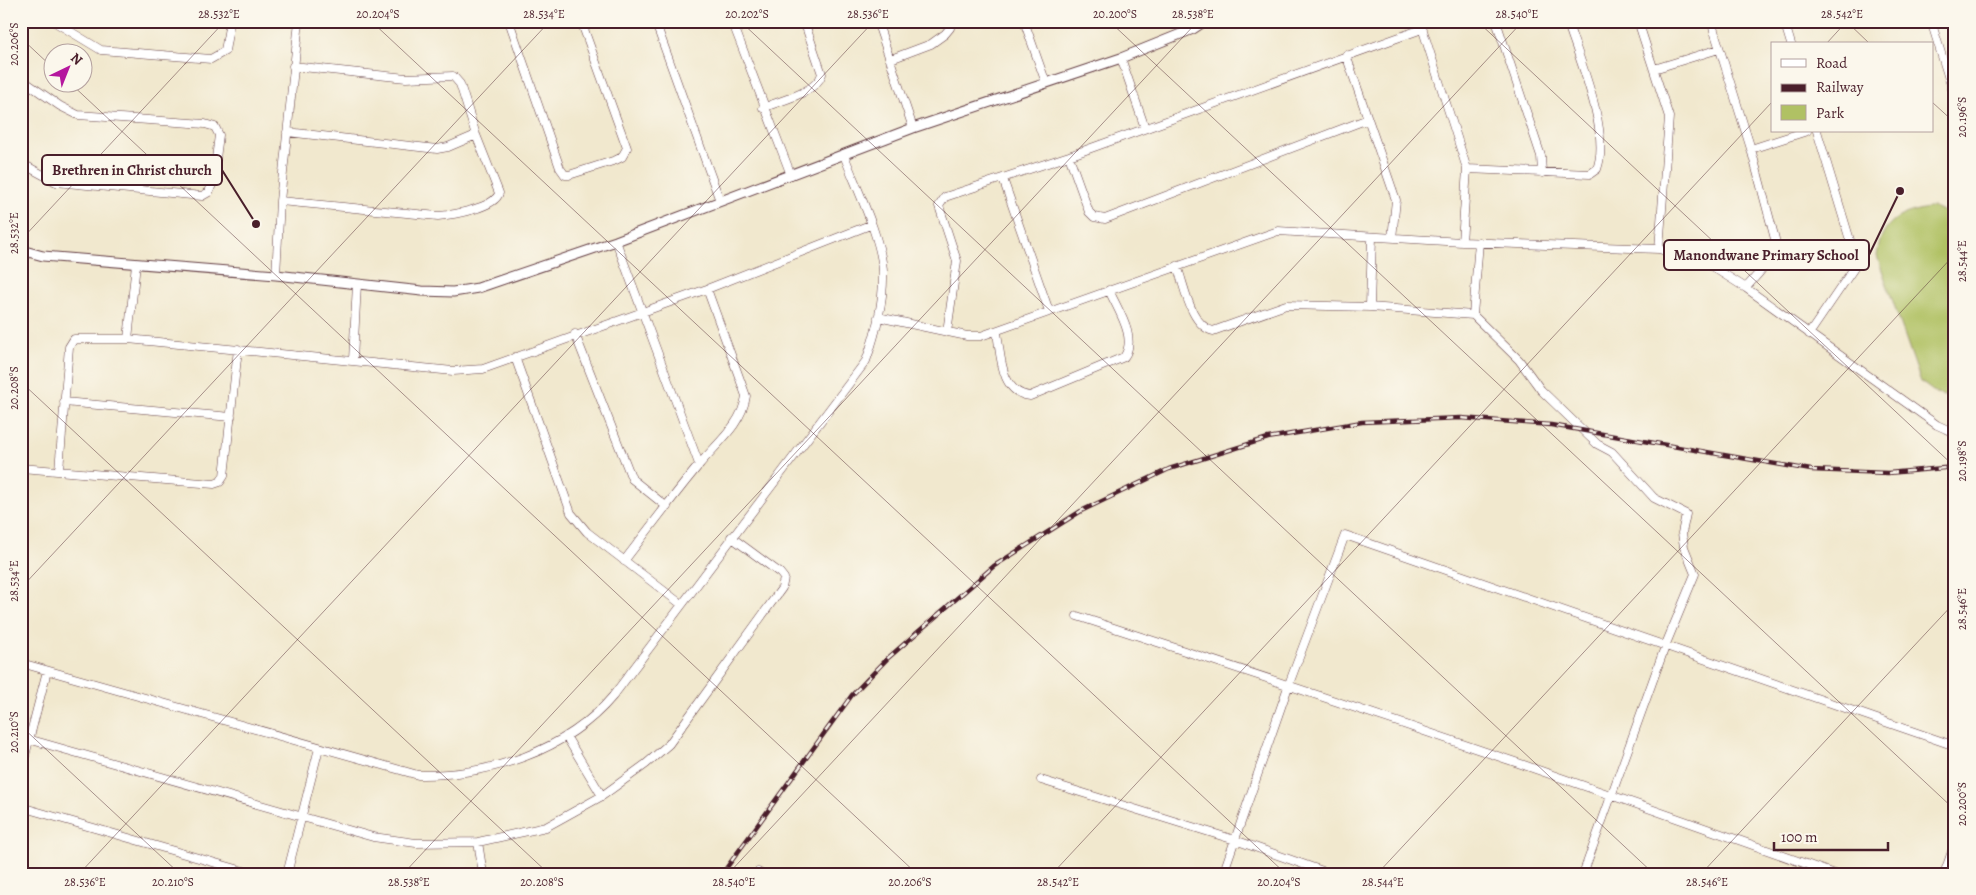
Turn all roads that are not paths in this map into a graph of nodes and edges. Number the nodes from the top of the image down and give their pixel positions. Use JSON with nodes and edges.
{"nodes":[{"id":1,"x":53,"y":21,"type":"edge"},
{"id":2,"x":230,"y":21,"type":"edge"},
{"id":3,"x":299,"y":21,"type":"edge"},
{"id":4,"x":509,"y":21,"type":"edge"},
{"id":5,"x":581,"y":21,"type":"edge"},
{"id":6,"x":655,"y":21,"type":"edge"},
{"id":7,"x":732,"y":21,"type":"edge"},
{"id":8,"x":804,"y":21,"type":"edge"},
{"id":9,"x":878,"y":21,"type":"edge"},
{"id":10,"x":951,"y":21,"type":"edge"},
{"id":11,"x":1024,"y":21,"type":"edge"},
{"id":12,"x":1205,"y":21,"type":"edge"},
{"id":13,"x":1496,"y":21,"type":"edge"},
{"id":14,"x":1567,"y":21,"type":"edge"},
{"id":15,"x":1638,"y":21,"type":"edge"},
{"id":16,"x":1710,"y":21,"type":"edge"},
{"id":17,"x":1784,"y":21,"type":"edge"},
{"id":18,"x":1931,"y":21,"type":"edge"},
{"id":19,"x":1421,"y":25,"type":"edge"},
{"id":20,"x":1789,"y":42,"type":"edge"},
{"id":21,"x":1719,"y":49,"type":"junction"},
{"id":22,"x":1346,"y":55,"type":"junction"},
{"id":23,"x":1121,"y":58,"type":"junction"},
{"id":24,"x":891,"y":59,"type":"junction"},
{"id":25,"x":293,"y":66,"type":"junction"},
{"id":26,"x":1654,"y":69,"type":"junction"},
{"id":27,"x":21,"y":79,"type":"edge"},
{"id":28,"x":1046,"y":83,"type":"junction"},
{"id":29,"x":1954,"y":93,"type":"edge"},
{"id":30,"x":764,"y":108,"type":"junction"},
{"id":31,"x":1368,"y":119,"type":"junction"},
{"id":32,"x":913,"y":128,"type":"junction"},
{"id":33,"x":1146,"y":128,"type":"junction"},
{"id":34,"x":287,"y":132,"type":"junction"},
{"id":35,"x":1804,"y":132,"type":"edge"},
{"id":36,"x":1817,"y":132,"type":"edge"},
{"id":37,"x":476,"y":136,"type":"junction"},
{"id":38,"x":1751,"y":149,"type":"junction"},
{"id":39,"x":844,"y":154,"type":"junction"},
{"id":40,"x":1069,"y":156,"type":"junction"},
{"id":41,"x":21,"y":162,"type":"edge"},
{"id":42,"x":1468,"y":169,"type":"junction"},
{"id":43,"x":1542,"y":173,"type":"junction"},
{"id":44,"x":791,"y":175,"type":"junction"},
{"id":45,"x":1003,"y":179,"type":"junction"},
{"id":46,"x":280,"y":201,"type":"junction"},
{"id":47,"x":720,"y":201,"type":"junction"},
{"id":48,"x":870,"y":225,"type":"junction"},
{"id":49,"x":1372,"y":237,"type":"junction"},
{"id":50,"x":1392,"y":238,"type":"junction"},
{"id":51,"x":616,"y":241,"type":"junction"},
{"id":52,"x":1462,"y":242,"type":"junction"},
{"id":53,"x":1479,"y":242,"type":"junction"},
{"id":54,"x":1659,"y":249,"type":"junction"},
{"id":55,"x":23,"y":251,"type":"edge"},
{"id":56,"x":21,"y":263,"type":"edge"},
{"id":57,"x":136,"y":264,"type":"junction"},
{"id":58,"x":1177,"y":266,"type":"junction"},
{"id":59,"x":276,"y":275,"type":"junction"},
{"id":60,"x":357,"y":284,"type":"junction"},
{"id":61,"x":1746,"y":288,"type":"junction"},
{"id":62,"x":707,"y":289,"type":"junction"},
{"id":63,"x":1109,"y":290,"type":"junction"},
{"id":64,"x":1370,"y":307,"type":"junction"},
{"id":65,"x":1050,"y":311,"type":"junction"},
{"id":66,"x":641,"y":312,"type":"junction"},
{"id":67,"x":1473,"y":315,"type":"junction"},
{"id":68,"x":878,"y":318,"type":"junction"},
{"id":69,"x":947,"y":332,"type":"junction"},
{"id":70,"x":996,"y":333,"type":"junction"},
{"id":71,"x":575,"y":334,"type":"junction"},
{"id":72,"x":1809,"y":334,"type":"junction"},
{"id":73,"x":128,"y":339,"type":"junction"},
{"id":74,"x":238,"y":350,"type":"junction"},
{"id":75,"x":515,"y":357,"type":"junction"},
{"id":76,"x":353,"y":360,"type":"junction"},
{"id":77,"x":64,"y":402,"type":"junction"},
{"id":78,"x":231,"y":417,"type":"junction"},
{"id":79,"x":1955,"y":433,"type":"edge"},
{"id":80,"x":699,"y":464,"type":"junction"},
{"id":81,"x":21,"y":468,"type":"edge"},
{"id":82,"x":59,"y":470,"type":"junction"},
{"id":83,"x":667,"y":507,"type":"junction"},
{"id":84,"x":731,"y":538,"type":"junction"},
{"id":85,"x":624,"y":561,"type":"junction"},
{"id":86,"x":681,"y":604,"type":"junction"},
{"id":87,"x":1077,"y":616,"type":"dead end"},
{"id":88,"x":1666,"y":644,"type":"junction"},
{"id":89,"x":21,"y":663,"type":"edge"},
{"id":90,"x":47,"y":671,"type":"junction"},
{"id":91,"x":1289,"y":684,"type":"junction"},
{"id":92,"x":566,"y":736,"type":"junction"},
{"id":93,"x":21,"y":737,"type":"edge"},
{"id":94,"x":31,"y":740,"type":"junction"},
{"id":95,"x":1955,"y":746,"type":"edge"},
{"id":96,"x":319,"y":748,"type":"junction"},
{"id":97,"x":21,"y":772,"type":"edge"},
{"id":98,"x":1041,"y":780,"type":"dead end"},
{"id":99,"x":1612,"y":794,"type":"junction"},
{"id":100,"x":602,"y":796,"type":"junction"},
{"id":101,"x":21,"y":807,"type":"edge"},
{"id":102,"x":303,"y":818,"type":"junction"},
{"id":103,"x":1235,"y":840,"type":"junction"},
{"id":104,"x":478,"y":842,"type":"junction"},
{"id":105,"x":1955,"y":843,"type":"edge"},
{"id":106,"x":254,"y":874,"type":"edge"},
{"id":107,"x":287,"y":874,"type":"edge"},
{"id":108,"x":483,"y":874,"type":"edge"},
{"id":109,"x":1224,"y":874,"type":"edge"},
{"id":110,"x":1331,"y":874,"type":"edge"},
{"id":111,"x":1583,"y":874,"type":"edge"},
{"id":112,"x":1834,"y":874,"type":"edge"},
{"id":113,"x":1944,"y":874,"type":"edge"}],
"edges":[{"from":1,"to":2,"type":"street"},
{"from":3,"to":25,"type":"street"},
{"from":4,"to":5,"type":"street"},
{"from":6,"to":47,"type":"street"},
{"from":7,"to":30,"type":"street"},
{"from":8,"to":30,"type":"street"},
{"from":9,"to":24,"type":"street"},
{"from":10,"to":24,"type":"street"},
{"from":11,"to":28,"type":"street"},
{"from":12,"to":23,"type":"street"},
{"from":13,"to":43,"type":"street"},
{"from":14,"to":43,"type":"street"},
{"from":15,"to":26,"type":"street"},
{"from":16,"to":21,"type":"street"},
{"from":17,"to":20,"type":"street"},
{"from":18,"to":29,"type":"street"},
{"from":19,"to":22,"type":"street"},
{"from":19,"to":42,"type":"street"},
{"from":21,"to":26,"type":"street"},
{"from":21,"to":38,"type":"street"},
{"from":22,"to":31,"type":"street"},
{"from":22,"to":33,"type":"street"},
{"from":23,"to":28,"type":"street"},
{"from":23,"to":33,"type":"street"},
{"from":24,"to":32,"type":"street"},
{"from":25,"to":34,"type":"street"},
{"from":25,"to":37,"type":"street"},
{"from":26,"to":54,"type":"street"},
{"from":27,"to":41,"type":"street"},
{"from":28,"to":32,"type":"street"},
{"from":30,"to":44,"type":"street"},
{"from":31,"to":40,"type":"street"},
{"from":31,"to":50,"type":"street"},
{"from":32,"to":39,"type":"street"},
{"from":33,"to":40,"type":"street"},
{"from":34,"to":37,"type":"street"},
{"from":34,"to":46,"type":"street"},
{"from":35,"to":38,"type":"street"},
{"from":36,"to":72,"type":"street"},
{"from":37,"to":46,"type":"street"},
{"from":38,"to":61,"type":"street"},
{"from":39,"to":44,"type":"street"},
{"from":39,"to":48,"type":"street"},
{"from":40,"to":45,"type":"street"},
{"from":42,"to":43,"type":"street"},
{"from":42,"to":52,"type":"street"},
{"from":44,"to":47,"type":"street"},
{"from":45,"to":65,"type":"street"},
{"from":45,"to":69,"type":"street"},
{"from":46,"to":59,"type":"street"},
{"from":47,"to":51,"type":"street"},
{"from":48,"to":62,"type":"street"},
{"from":48,"to":68,"type":"street"},
{"from":49,"to":50,"type":"street"},
{"from":49,"to":58,"type":"street"},
{"from":49,"to":64,"type":"street"},
{"from":50,"to":52,"type":"street"},
{"from":51,"to":60,"type":"street"},
{"from":51,"to":66,"type":"street"},
{"from":52,"to":53,"type":"street"},
{"from":53,"to":54,"type":"street"},
{"from":53,"to":67,"type":"street"},
{"from":54,"to":61,"type":"street"},
{"from":55,"to":56,"type":"street"},
{"from":55,"to":57,"type":"street"},
{"from":57,"to":59,"type":"street"},
{"from":57,"to":73,"type":"street"},
{"from":58,"to":63,"type":"street"},
{"from":58,"to":64,"type":"street"},
{"from":59,"to":60,"type":"street"},
{"from":60,"to":76,"type":"street"},
{"from":61,"to":72,"type":"street"},
{"from":62,"to":66,"type":"street"},
{"from":62,"to":80,"type":"street"},
{"from":63,"to":65,"type":"street"},
{"from":63,"to":70,"type":"street"},
{"from":64,"to":67,"type":"street"},
{"from":65,"to":70,"type":"street"},
{"from":66,"to":71,"type":"street"},
{"from":66,"to":80,"type":"street"},
{"from":67,"to":88,"type":"street"},
{"from":68,"to":69,"type":"street"},
{"from":68,"to":84,"type":"street"},
{"from":69,"to":70,"type":"street"},
{"from":71,"to":75,"type":"street"},
{"from":71,"to":83,"type":"street"},
{"from":72,"to":79,"type":"street"},
{"from":73,"to":74,"type":"street"},
{"from":73,"to":77,"type":"street"},
{"from":74,"to":76,"type":"street"},
{"from":74,"to":78,"type":"street"},
{"from":75,"to":76,"type":"street"},
{"from":75,"to":85,"type":"street"},
{"from":77,"to":78,"type":"street"},
{"from":77,"to":82,"type":"street"},
{"from":78,"to":82,"type":"street"},
{"from":80,"to":83,"type":"street"},
{"from":81,"to":82,"type":"street"},
{"from":83,"to":85,"type":"street"},
{"from":84,"to":86,"type":"street"},
{"from":84,"to":100,"type":"street"},
{"from":85,"to":86,"type":"street"},
{"from":86,"to":92,"type":"street"},
{"from":87,"to":91,"type":"street"},
{"from":88,"to":91,"type":"street"},
{"from":88,"to":95,"type":"street"},
{"from":88,"to":99,"type":"street"},
{"from":89,"to":90,"type":"street"},
{"from":90,"to":94,"type":"street"},
{"from":90,"to":96,"type":"street"},
{"from":91,"to":99,"type":"street"},
{"from":91,"to":103,"type":"street"},
{"from":92,"to":96,"type":"street"},
{"from":92,"to":100,"type":"street"},
{"from":93,"to":94,"type":"street"},
{"from":94,"to":97,"type":"street"},
{"from":94,"to":102,"type":"street"},
{"from":96,"to":102,"type":"street"},
{"from":98,"to":103,"type":"street"},
{"from":99,"to":111,"type":"street"},
{"from":99,"to":112,"type":"street"},
{"from":100,"to":104,"type":"street"},
{"from":101,"to":106,"type":"street"},
{"from":102,"to":104,"type":"street"},
{"from":102,"to":107,"type":"street"},
{"from":103,"to":109,"type":"street"},
{"from":103,"to":110,"type":"street"},
{"from":104,"to":108,"type":"street"},
{"from":105,"to":113,"type":"street"}]}
